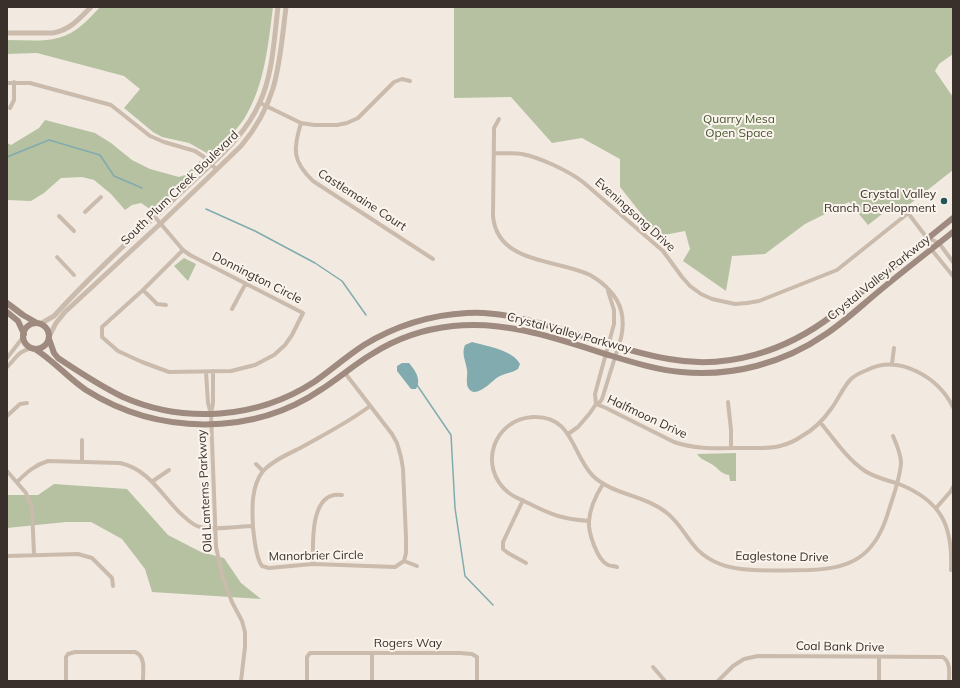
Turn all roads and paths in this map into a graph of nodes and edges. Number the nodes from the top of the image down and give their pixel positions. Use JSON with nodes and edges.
{"nodes":[{"id":1,"x":91,"y":7,"type":"edge"},
{"id":2,"x":278,"y":7,"type":"edge"},
{"id":3,"x":286,"y":7,"type":"edge"},
{"id":4,"x":7,"y":34,"type":"edge"},
{"id":5,"x":410,"y":81,"type":"dead end"},
{"id":6,"x":14,"y":82,"type":"junction"},
{"id":7,"x":7,"y":83,"type":"edge"},
{"id":8,"x":260,"y":103,"type":"junction"},
{"id":9,"x":267,"y":106,"type":"junction"},
{"id":10,"x":10,"y":108,"type":"dead end"},
{"id":11,"x":499,"y":119,"type":"dead end"},
{"id":12,"x":301,"y":123,"type":"junction"},
{"id":13,"x":494,"y":153,"type":"junction"},
{"id":14,"x":210,"y":164,"type":"junction"},
{"id":15,"x":216,"y":169,"type":"junction"},
{"id":16,"x":101,"y":197,"type":"dead end"},
{"id":17,"x":917,"y":206,"type":"dead end"},
{"id":18,"x":85,"y":212,"type":"dead end"},
{"id":19,"x":908,"y":213,"type":"junction"},
{"id":20,"x":59,"y":216,"type":"dead end"},
{"id":21,"x":155,"y":218,"type":"junction"},
{"id":22,"x":953,"y":218,"type":"edge"},
{"id":23,"x":160,"y":224,"type":"junction"},
{"id":24,"x":74,"y":231,"type":"dead end"},
{"id":25,"x":953,"y":232,"type":"edge"},
{"id":26,"x":928,"y":238,"type":"junction"},
{"id":27,"x":939,"y":243,"type":"junction"},
{"id":28,"x":932,"y":249,"type":"junction"},
{"id":29,"x":183,"y":250,"type":"junction"},
{"id":30,"x":57,"y":257,"type":"dead end"},
{"id":31,"x":433,"y":259,"type":"dead end"},
{"id":32,"x":953,"y":262,"type":"edge"},
{"id":33,"x":74,"y":275,"type":"dead end"},
{"id":34,"x":953,"y":276,"type":"edge"},
{"id":35,"x":246,"y":283,"type":"junction"},
{"id":36,"x":606,"y":287,"type":"junction"},
{"id":37,"x":144,"y":290,"type":"junction"},
{"id":38,"x":7,"y":303,"type":"edge"},
{"id":39,"x":166,"y":305,"type":"dead end"},
{"id":40,"x":232,"y":309,"type":"dead end"},
{"id":41,"x":7,"y":312,"type":"edge"},
{"id":42,"x":39,"y":324,"type":"junction"},
{"id":43,"x":24,"y":335,"type":"junction"},
{"id":44,"x":49,"y":338,"type":"junction"},
{"id":45,"x":610,"y":344,"type":"junction"},
{"id":46,"x":620,"y":346,"type":"junction"},
{"id":47,"x":34,"y":348,"type":"junction"},
{"id":48,"x":894,"y":348,"type":"dead end"},
{"id":49,"x":606,"y":354,"type":"junction"},
{"id":50,"x":616,"y":357,"type":"junction"},
{"id":51,"x":7,"y":358,"type":"edge"},
{"id":52,"x":892,"y":364,"type":"junction"},
{"id":53,"x":7,"y":367,"type":"edge"},
{"id":54,"x":206,"y":372,"type":"junction"},
{"id":55,"x":213,"y":372,"type":"junction"},
{"id":56,"x":345,"y":373,"type":"junction"},
{"id":57,"x":728,"y":402,"type":"dead end"},
{"id":58,"x":27,"y":403,"type":"dead end"},
{"id":59,"x":596,"y":404,"type":"junction"},
{"id":60,"x":370,"y":406,"type":"junction"},
{"id":61,"x":953,"y":407,"type":"edge"},
{"id":62,"x":211,"y":414,"type":"junction"},
{"id":63,"x":7,"y":416,"type":"edge"},
{"id":64,"x":820,"y":422,"type":"junction"},
{"id":65,"x":212,"y":425,"type":"junction"},
{"id":66,"x":568,"y":434,"type":"junction"},
{"id":67,"x":893,"y":436,"type":"dead end"},
{"id":68,"x":82,"y":440,"type":"dead end"},
{"id":69,"x":730,"y":448,"type":"junction"},
{"id":70,"x":82,"y":462,"type":"junction"},
{"id":71,"x":256,"y":464,"type":"dead end"},
{"id":72,"x":169,"y":470,"type":"dead end"},
{"id":73,"x":7,"y":471,"type":"edge"},
{"id":74,"x":263,"y":471,"type":"junction"},
{"id":75,"x":153,"y":481,"type":"junction"},
{"id":76,"x":17,"y":482,"type":"junction"},
{"id":77,"x":897,"y":483,"type":"junction"},
{"id":78,"x":603,"y":484,"type":"junction"},
{"id":79,"x":953,"y":486,"type":"edge"},
{"id":80,"x":342,"y":495,"type":"dead end"},
{"id":81,"x":522,"y":500,"type":"junction"},
{"id":82,"x":937,"y":507,"type":"junction"},
{"id":83,"x":589,"y":521,"type":"junction"},
{"id":84,"x":253,"y":526,"type":"junction"},
{"id":85,"x":216,"y":527,"type":"junction"},
{"id":86,"x":34,"y":555,"type":"junction"},
{"id":87,"x":7,"y":556,"type":"edge"},
{"id":88,"x":404,"y":561,"type":"junction"},
{"id":89,"x":526,"y":563,"type":"dead end"},
{"id":90,"x":313,"y":564,"type":"junction"},
{"id":91,"x":417,"y":566,"type":"dead end"},
{"id":92,"x":617,"y":567,"type":"dead end"},
{"id":93,"x":951,"y":570,"type":"dead end"},
{"id":94,"x":113,"y":586,"type":"dead end"},
{"id":95,"x":372,"y":653,"type":"junction"},
{"id":96,"x":879,"y":658,"type":"junction"},
{"id":97,"x":653,"y":667,"type":"dead end"},
{"id":98,"x":66,"y":681,"type":"edge"},
{"id":99,"x":143,"y":681,"type":"edge"},
{"id":100,"x":241,"y":681,"type":"edge"},
{"id":101,"x":307,"y":681,"type":"edge"},
{"id":102,"x":372,"y":681,"type":"edge"},
{"id":103,"x":477,"y":681,"type":"edge"},
{"id":104,"x":665,"y":681,"type":"edge"},
{"id":105,"x":718,"y":681,"type":"edge"},
{"id":106,"x":879,"y":681,"type":"edge"},
{"id":107,"x":949,"y":681,"type":"edge"}],
"edges":[{"from":1,"to":4,"type":"street"},
{"from":2,"to":8,"type":"street","name":"South Plum Creek Boulevard"},
{"from":3,"to":9,"type":"street","name":"South Plum Creek Boulevard"},
{"from":5,"to":12,"type":"street"},
{"from":6,"to":7,"type":"street"},
{"from":6,"to":10,"type":"street"},
{"from":6,"to":14,"type":"street"},
{"from":8,"to":9,"type":"street"},
{"from":8,"to":14,"type":"street","name":"South Plum Creek Boulevard"},
{"from":9,"to":12,"type":"street"},
{"from":9,"to":15,"type":"street","name":"South Plum Creek Boulevard"},
{"from":11,"to":13,"type":"street"},
{"from":12,"to":31,"type":"street","name":"Castlemaine Court"},
{"from":13,"to":19,"type":"street","name":"Eveningsong Drive"},
{"from":13,"to":36,"type":"street"},
{"from":14,"to":15,"type":"street"},
{"from":14,"to":21,"type":"street","name":"South Plum Creek Boulevard"},
{"from":15,"to":23,"type":"street","name":"South Plum Creek Boulevard"},
{"from":16,"to":18,"type":"street"},
{"from":17,"to":19,"type":"street","name":"Eveningsong Drive"},
{"from":19,"to":26,"type":"street"},
{"from":20,"to":24,"type":"street"},
{"from":21,"to":23,"type":"street","name":"Donnington Circle"},
{"from":21,"to":42,"type":"street","name":"South Plum Creek Boulevard"},
{"from":22,"to":26,"type":"main road","name":"Crystal Valley Parkway"},
{"from":23,"to":29,"type":"street","name":"Donnington Circle"},
{"from":23,"to":44,"type":"street","name":"South Plum Creek Boulevard"},
{"from":25,"to":27,"type":"main road","name":"Crystal Valley Parkway"},
{"from":26,"to":27,"type":"street"},
{"from":26,"to":28,"type":"street"},
{"from":26,"to":46,"type":"main road","name":"Crystal Valley Parkway"},
{"from":27,"to":28,"type":"main road","name":"Crystal Valley Parkway"},
{"from":27,"to":32,"type":"street"},
{"from":28,"to":34,"type":"street"},
{"from":28,"to":50,"type":"main road","name":"Crystal Valley Parkway"},
{"from":29,"to":35,"type":"street","name":"Donnington Circle"},
{"from":29,"to":37,"type":"street","name":"Donnington Circle"},
{"from":30,"to":33,"type":"street"},
{"from":35,"to":40,"type":"street"},
{"from":35,"to":55,"type":"street","name":"Donnington Circle"},
{"from":36,"to":45,"type":"street"},
{"from":36,"to":46,"type":"street"},
{"from":37,"to":39,"type":"street"},
{"from":37,"to":54,"type":"street","name":"Donnington Circle"},
{"from":38,"to":42,"type":"main road"},
{"from":41,"to":43,"type":"main road"},
{"from":42,"to":43,"type":"main road"},
{"from":42,"to":44,"type":"main road"},
{"from":43,"to":47,"type":"main road"},
{"from":43,"to":51,"type":"street"},
{"from":44,"to":47,"type":"main road"},
{"from":44,"to":62,"type":"main road","name":"Crystal Valley Parkway"},
{"from":45,"to":46,"type":"main road","name":"Crystal Valley Parkway"},
{"from":45,"to":49,"type":"street"},
{"from":45,"to":62,"type":"main road","name":"Crystal Valley Parkway"},
{"from":46,"to":50,"type":"street"},
{"from":47,"to":53,"type":"street"},
{"from":47,"to":65,"type":"main road","name":"Crystal Valley Parkway"},
{"from":48,"to":52,"type":"street"},
{"from":49,"to":50,"type":"main road","name":"Crystal Valley Parkway"},
{"from":49,"to":56,"type":"main road","name":"Crystal Valley Parkway"},
{"from":49,"to":59,"type":"street"},
{"from":50,"to":59,"type":"street"},
{"from":52,"to":61,"type":"street","name":"Halfmoon Drive"},
{"from":52,"to":64,"type":"street","name":"Halfmoon Drive"},
{"from":54,"to":55,"type":"street","name":"Donnington Circle"},
{"from":54,"to":62,"type":"street","name":"Old Lanterns Parkway"},
{"from":55,"to":62,"type":"street","name":"Old Lanterns Parkway"},
{"from":56,"to":60,"type":"street"},
{"from":56,"to":65,"type":"main road","name":"Crystal Valley Parkway"},
{"from":57,"to":69,"type":"street"},
{"from":58,"to":63,"type":"street"},
{"from":59,"to":66,"type":"street"},
{"from":59,"to":69,"type":"street","name":"Halfmoon Drive"},
{"from":60,"to":74,"type":"street"},
{"from":60,"to":88,"type":"street"},
{"from":62,"to":65,"type":"street","name":"Old Lanterns Parkway"},
{"from":64,"to":69,"type":"street","name":"Halfmoon Drive"},
{"from":64,"to":77,"type":"street"},
{"from":65,"to":85,"type":"street","name":"Old Lanterns Parkway"},
{"from":66,"to":78,"type":"street","name":"Eaglestone Drive"},
{"from":66,"to":81,"type":"street","name":"Eaglestone Drive"},
{"from":67,"to":77,"type":"street","name":"Eaglestone Drive"},
{"from":68,"to":70,"type":"street"},
{"from":70,"to":75,"type":"street"},
{"from":70,"to":76,"type":"street"},
{"from":71,"to":74,"type":"street"},
{"from":72,"to":75,"type":"street"},
{"from":73,"to":76,"type":"street"},
{"from":74,"to":84,"type":"street","name":"Manorbrier Circle"},
{"from":75,"to":85,"type":"street"},
{"from":76,"to":86,"type":"street"},
{"from":77,"to":78,"type":"street","name":"Eaglestone Drive"},
{"from":77,"to":82,"type":"street"},
{"from":78,"to":83,"type":"street"},
{"from":79,"to":82,"type":"street"},
{"from":80,"to":90,"type":"street"},
{"from":81,"to":83,"type":"street","name":"Eaglestone Drive"},
{"from":81,"to":89,"type":"street"},
{"from":82,"to":93,"type":"street"},
{"from":83,"to":92,"type":"street"},
{"from":84,"to":85,"type":"street"},
{"from":84,"to":90,"type":"street","name":"Manorbrier Circle"},
{"from":85,"to":100,"type":"street","name":"Old Lanterns Parkway"},
{"from":86,"to":87,"type":"street"},
{"from":86,"to":94,"type":"street"},
{"from":88,"to":90,"type":"street","name":"Manorbrier Circle"},
{"from":88,"to":91,"type":"street"},
{"from":95,"to":101,"type":"street","name":"Rogers Way"},
{"from":95,"to":102,"type":"street"},
{"from":95,"to":103,"type":"street","name":"Rogers Way"},
{"from":96,"to":105,"type":"street","name":"Coal Bank Drive"},
{"from":96,"to":106,"type":"street"},
{"from":96,"to":107,"type":"street","name":"Coal Bank Drive"},
{"from":97,"to":104,"type":"street"},
{"from":98,"to":99,"type":"street"}]}
